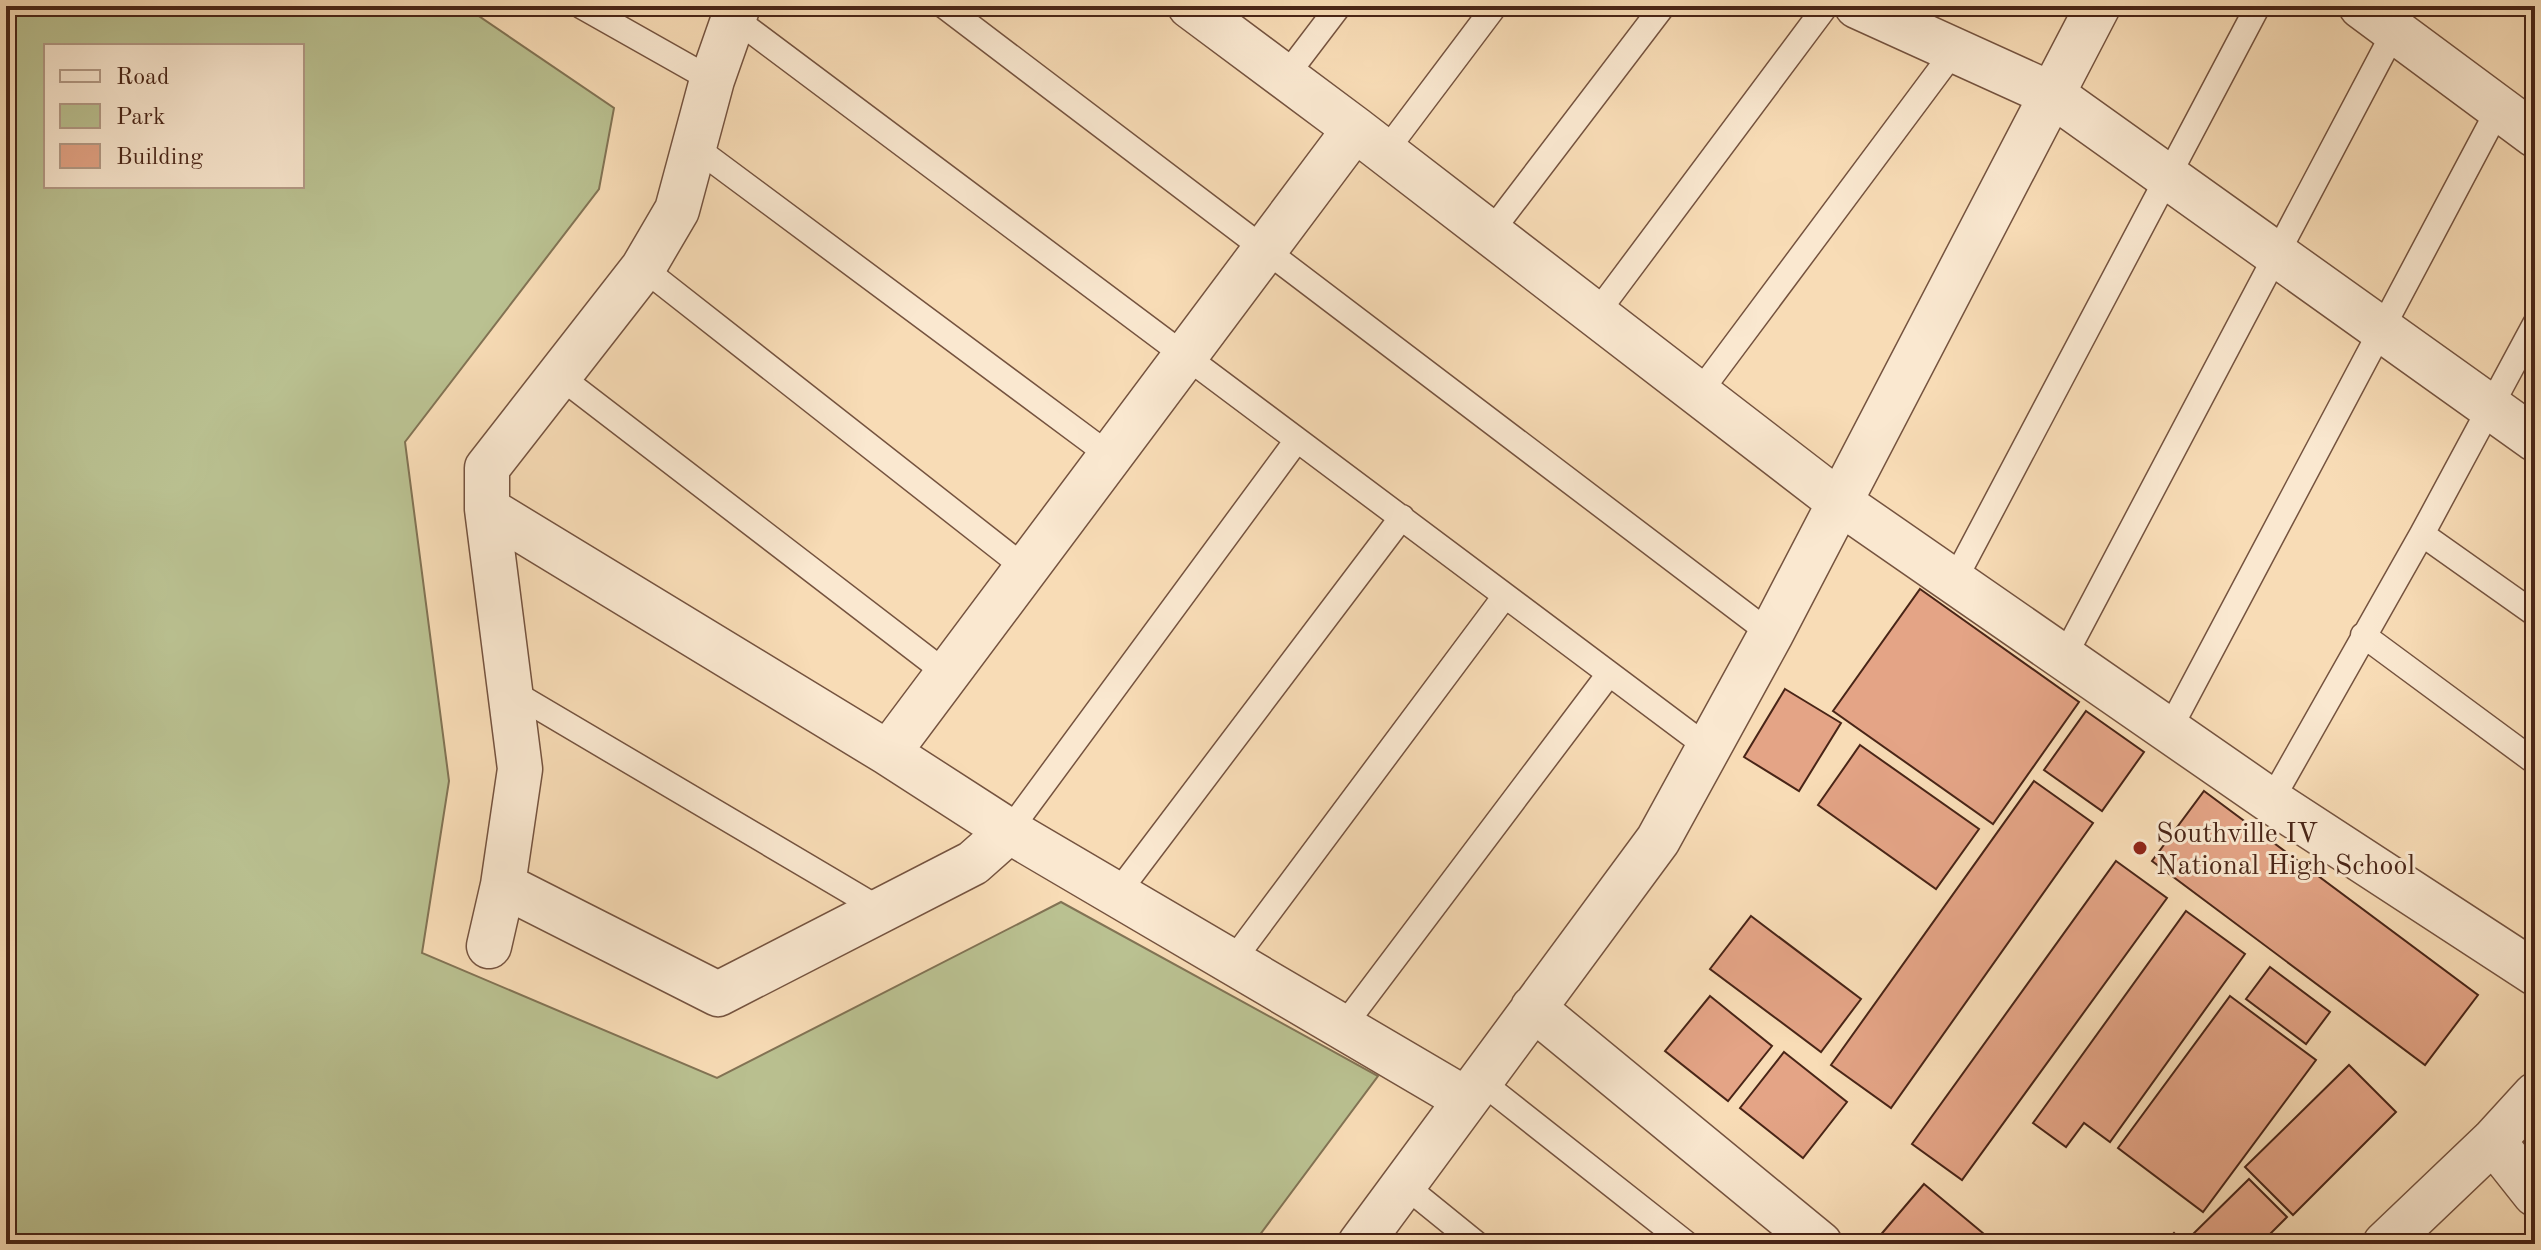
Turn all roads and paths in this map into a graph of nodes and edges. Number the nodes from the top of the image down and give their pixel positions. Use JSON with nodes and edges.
{"nodes":[{"id":1,"x":581,"y":6,"type":"edge"},
{"id":2,"x":944,"y":6,"type":"edge"},
{"id":3,"x":1190,"y":6,"type":"edge"},
{"id":4,"x":1339,"y":6,"type":"edge"},
{"id":5,"x":1495,"y":6,"type":"edge"},
{"id":6,"x":1663,"y":6,"type":"edge"},
{"id":7,"x":1826,"y":6,"type":"edge"},
{"id":8,"x":1857,"y":6,"type":"edge"},
{"id":9,"x":2098,"y":6,"type":"edge"},
{"id":10,"x":2258,"y":6,"type":"edge"},
{"id":11,"x":736,"y":12,"type":"edge"},
{"id":12,"x":2378,"y":19,"type":"edge"},
{"id":13,"x":1954,"y":51,"type":"junction"},
{"id":14,"x":1285,"y":77,"type":"junction"},
{"id":15,"x":712,"y":80,"type":"junction"},
{"id":16,"x":2053,"y":95,"type":"junction"},
{"id":17,"x":2499,"y":108,"type":"junction"},
{"id":18,"x":2535,"y":135,"type":"edge"},
{"id":19,"x":1370,"y":140,"type":"junction"},
{"id":20,"x":692,"y":145,"type":"junction"},
{"id":21,"x":2168,"y":175,"type":"junction"},
{"id":22,"x":1490,"y":233,"type":"junction"},
{"id":23,"x":1266,"y":248,"type":"junction"},
{"id":24,"x":2278,"y":254,"type":"junction"},
{"id":25,"x":643,"y":268,"type":"junction"},
{"id":26,"x":1596,"y":314,"type":"junction"},
{"id":27,"x":2535,"y":324,"type":"edge"},
{"id":28,"x":2381,"y":328,"type":"junction"},
{"id":29,"x":1184,"y":356,"type":"junction"},
{"id":30,"x":558,"y":375,"type":"junction"},
{"id":31,"x":1699,"y":393,"type":"junction"},
{"id":32,"x":2489,"y":406,"type":"junction"},
{"id":33,"x":2535,"y":439,"type":"edge"},
{"id":34,"x":1297,"y":440,"type":"junction"},
{"id":35,"x":1109,"y":455,"type":"junction"},
{"id":36,"x":1838,"y":501,"type":"junction"},
{"id":37,"x":487,"y":509,"type":"junction"},
{"id":38,"x":1402,"y":517,"type":"junction"},
{"id":39,"x":2422,"y":534,"type":"junction"},
{"id":40,"x":1025,"y":568,"type":"junction"},
{"id":41,"x":1954,"y":581,"type":"junction"},
{"id":42,"x":1505,"y":596,"type":"junction"},
{"id":43,"x":2535,"y":614,"type":"edge"},
{"id":44,"x":1771,"y":634,"type":"junction"},
{"id":45,"x":2363,"y":635,"type":"junction"},
{"id":46,"x":2064,"y":657,"type":"junction"},
{"id":47,"x":946,"y":673,"type":"junction"},
{"id":48,"x":1609,"y":674,"type":"junction"},
{"id":49,"x":509,"y":690,"type":"junction"},
{"id":50,"x":2169,"y":730,"type":"junction"},
{"id":51,"x":1710,"y":749,"type":"junction"},
{"id":52,"x":888,"y":753,"type":"junction"},
{"id":53,"x":2535,"y":762,"type":"edge"},
{"id":54,"x":2271,"y":801,"type":"junction"},
{"id":55,"x":1009,"y":831,"type":"junction"},
{"id":56,"x":503,"y":885,"type":"junction"},
{"id":57,"x":1116,"y":895,"type":"junction"},
{"id":58,"x":883,"y":911,"type":"junction"},
{"id":59,"x":489,"y":946,"type":"dead end"},
{"id":60,"x":1231,"y":963,"type":"junction"},
{"id":61,"x":2535,"y":973,"type":"edge"},
{"id":62,"x":1533,"y":1008,"type":"junction"},
{"id":63,"x":1342,"y":1028,"type":"junction"},
{"id":64,"x":1472,"y":1090,"type":"junction"},
{"id":65,"x":2535,"y":1095,"type":"edge"},
{"id":66,"x":2493,"y":1141,"type":"junction"},
{"id":67,"x":1403,"y":1184,"type":"junction"},
{"id":68,"x":2535,"y":1194,"type":"edge"},
{"id":69,"x":2388,"y":1243,"type":"edge"},
{"id":70,"x":1360,"y":1244,"type":"edge"},
{"id":71,"x":1477,"y":1244,"type":"edge"},
{"id":72,"x":1687,"y":1244,"type":"edge"},
{"id":73,"x":1820,"y":1244,"type":"edge"}],
"edges":[{"from":1,"to":15,"type":"lane"},
{"from":2,"to":23,"type":"lane"},
{"from":3,"to":14,"type":"street"},
{"from":4,"to":14,"type":"lane"},
{"from":5,"to":19,"type":"lane"},
{"from":6,"to":22,"type":"lane"},
{"from":7,"to":26,"type":"lane"},
{"from":8,"to":13,"type":"street"},
{"from":9,"to":16,"type":"street"},
{"from":10,"to":21,"type":"lane"},
{"from":11,"to":15,"type":"street"},
{"from":11,"to":29,"type":"lane"},
{"from":12,"to":17,"type":"street"},
{"from":12,"to":24,"type":"lane"},
{"from":13,"to":16,"type":"street"},
{"from":13,"to":31,"type":"lane"},
{"from":14,"to":19,"type":"street"},
{"from":15,"to":20,"type":"street"},
{"from":16,"to":21,"type":"street"},
{"from":16,"to":36,"type":"street"},
{"from":17,"to":18,"type":"street"},
{"from":17,"to":28,"type":"lane"},
{"from":19,"to":22,"type":"street"},
{"from":19,"to":23,"type":"street"},
{"from":20,"to":25,"type":"street"},
{"from":20,"to":35,"type":"lane"},
{"from":21,"to":24,"type":"street"},
{"from":21,"to":41,"type":"lane"},
{"from":22,"to":26,"type":"street"},
{"from":23,"to":29,"type":"street"},
{"from":23,"to":44,"type":"lane"},
{"from":24,"to":28,"type":"street"},
{"from":24,"to":46,"type":"lane"},
{"from":25,"to":30,"type":"street"},
{"from":25,"to":40,"type":"lane"},
{"from":26,"to":31,"type":"street"},
{"from":27,"to":32,"type":"lane"},
{"from":28,"to":32,"type":"street"},
{"from":28,"to":50,"type":"lane"},
{"from":29,"to":34,"type":"lane"},
{"from":29,"to":35,"type":"street"},
{"from":30,"to":37,"type":"street"},
{"from":30,"to":47,"type":"lane"},
{"from":31,"to":36,"type":"street"},
{"from":32,"to":33,"type":"street"},
{"from":32,"to":39,"type":"lane"},
{"from":34,"to":38,"type":"lane"},
{"from":34,"to":55,"type":"lane"},
{"from":35,"to":40,"type":"street"},
{"from":36,"to":41,"type":"street"},
{"from":36,"to":44,"type":"street"},
{"from":37,"to":49,"type":"street"},
{"from":37,"to":52,"type":"street"},
{"from":38,"to":42,"type":"lane"},
{"from":38,"to":57,"type":"lane"},
{"from":39,"to":43,"type":"lane"},
{"from":39,"to":45,"type":"lane"},
{"from":40,"to":47,"type":"street"},
{"from":41,"to":46,"type":"street"},
{"from":42,"to":48,"type":"lane"},
{"from":42,"to":60,"type":"lane"},
{"from":44,"to":51,"type":"street"},
{"from":45,"to":53,"type":"lane"},
{"from":45,"to":54,"type":"lane"},
{"from":46,"to":50,"type":"street"},
{"from":47,"to":52,"type":"street"},
{"from":48,"to":51,"type":"lane"},
{"from":48,"to":63,"type":"lane"},
{"from":49,"to":56,"type":"street"},
{"from":49,"to":58,"type":"lane"},
{"from":50,"to":54,"type":"street"},
{"from":51,"to":62,"type":"street"},
{"from":52,"to":55,"type":"street"},
{"from":54,"to":61,"type":"street"},
{"from":55,"to":57,"type":"street"},
{"from":55,"to":58,"type":"street"},
{"from":56,"to":58,"type":"street"},
{"from":56,"to":59,"type":"street"},
{"from":57,"to":60,"type":"street"},
{"from":60,"to":63,"type":"street"},
{"from":62,"to":64,"type":"street"},
{"from":62,"to":73,"type":"street"},
{"from":63,"to":64,"type":"street"},
{"from":64,"to":67,"type":"street"},
{"from":64,"to":72,"type":"lane"},
{"from":65,"to":66,"type":"street"},
{"from":66,"to":68,"type":"street"},
{"from":66,"to":69,"type":"street"},
{"from":67,"to":70,"type":"street"},
{"from":67,"to":71,"type":"lane"}]}
